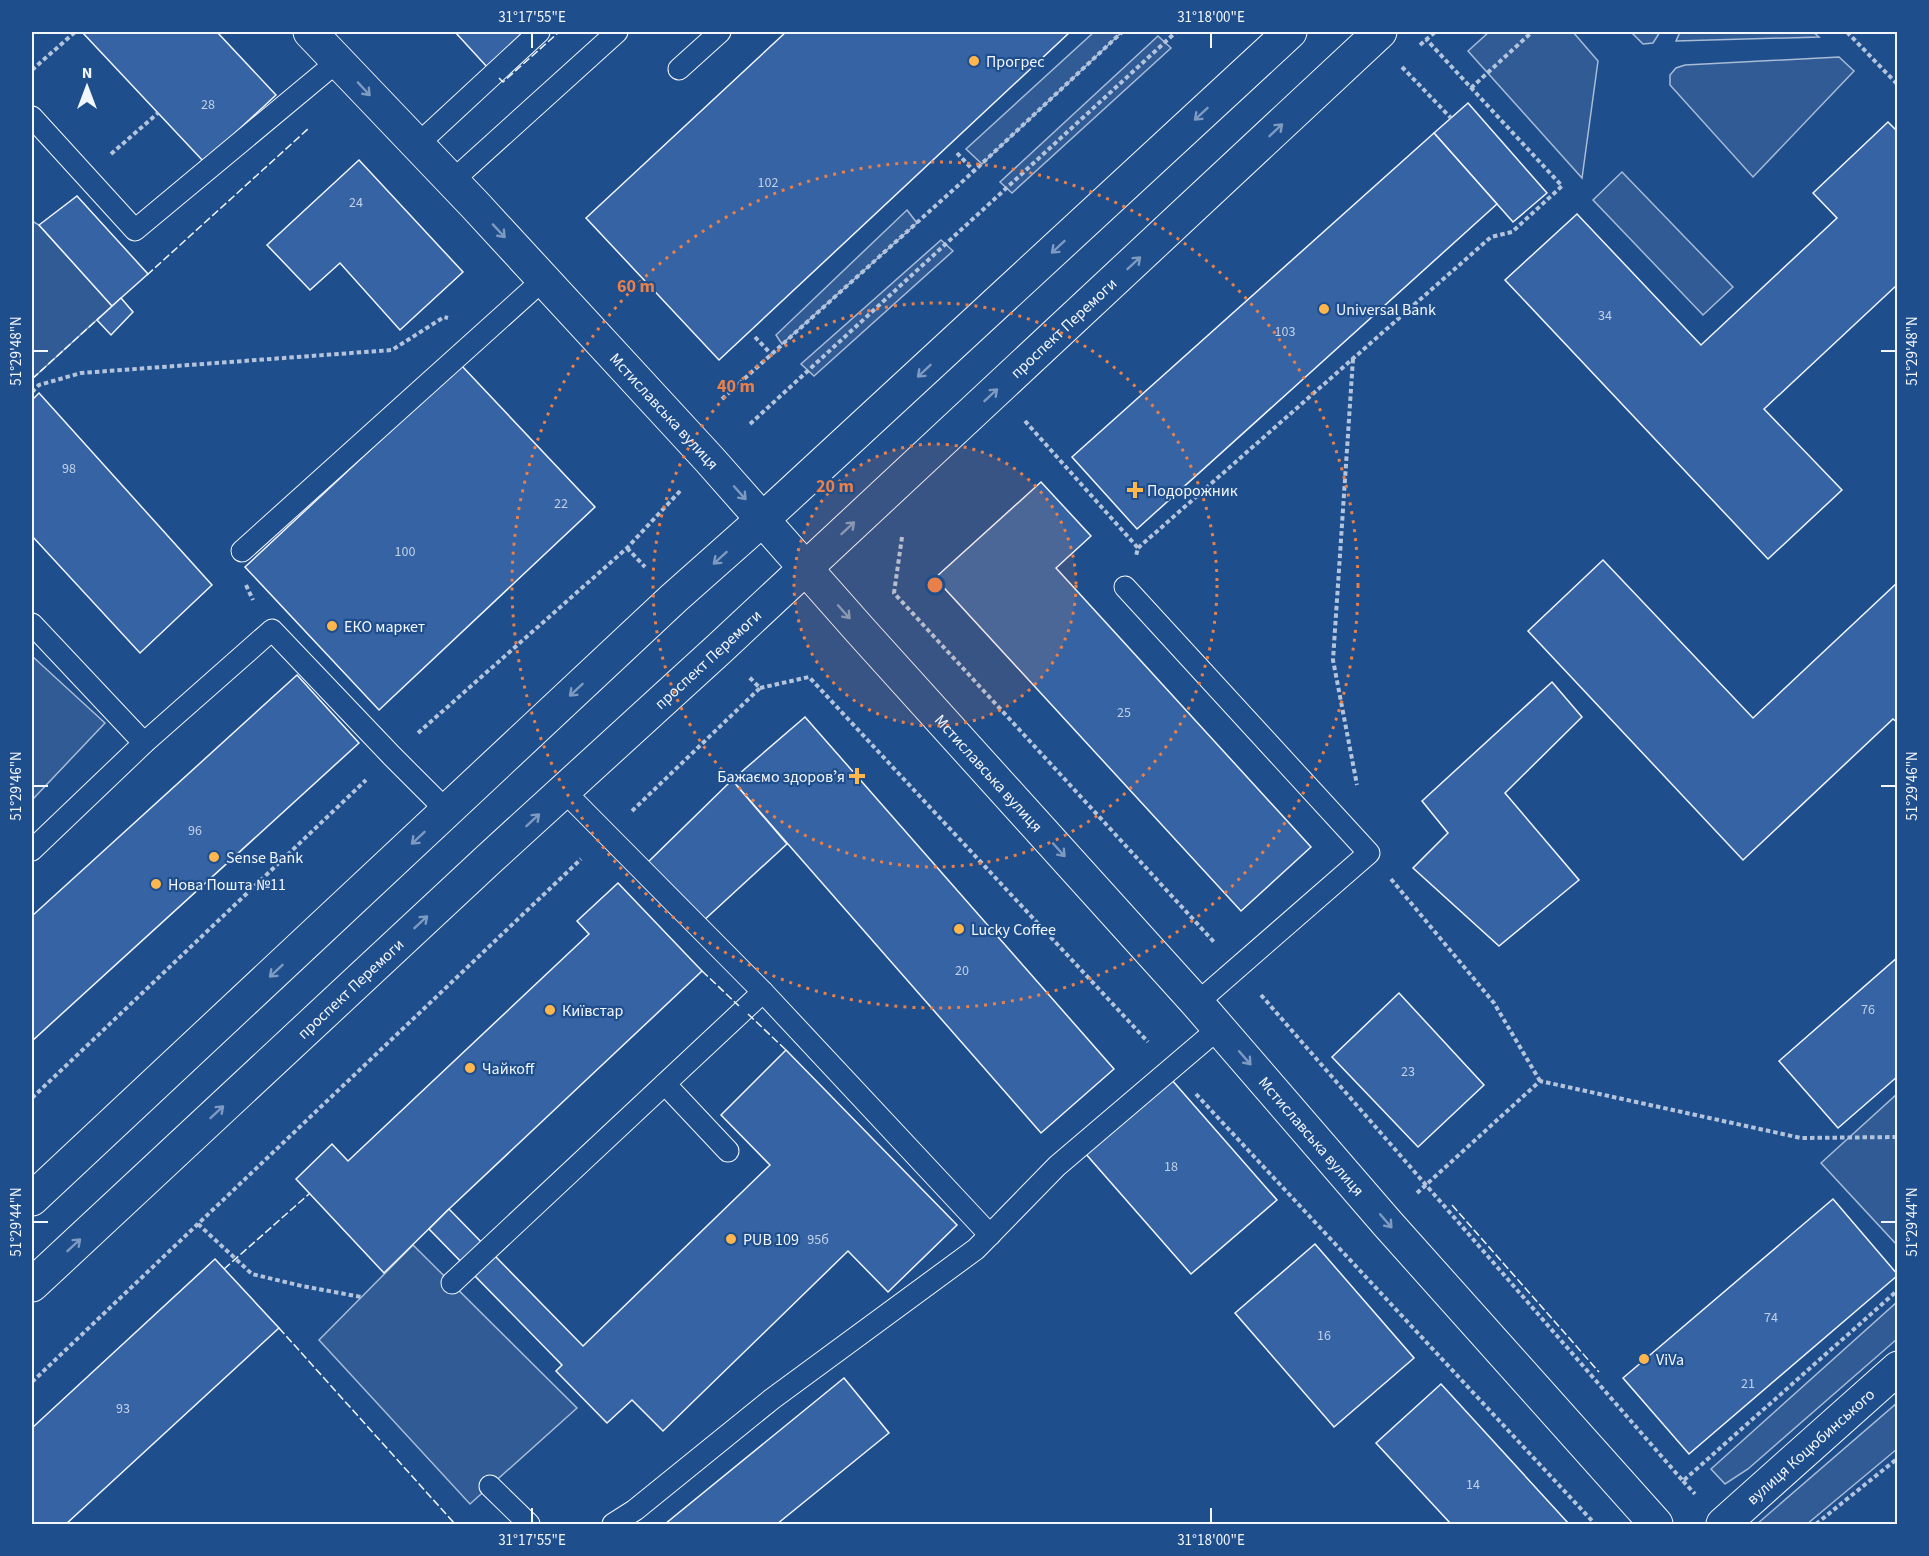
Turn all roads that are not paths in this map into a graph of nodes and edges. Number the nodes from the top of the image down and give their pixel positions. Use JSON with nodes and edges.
{"nodes":[{"id":1,"x":310,"y":32,"type":"edge"},
{"id":2,"x":539,"y":32,"type":"edge"},
{"id":3,"x":617,"y":32,"type":"edge"},
{"id":4,"x":720,"y":32,"type":"edge"},
{"id":5,"x":1290,"y":32,"type":"edge"},
{"id":6,"x":1380,"y":32,"type":"edge"},
{"id":7,"x":338,"y":61,"type":"junction"},
{"id":8,"x":679,"y":69,"type":"dead end"},
{"id":9,"x":34,"y":124,"type":"edge"},
{"id":10,"x":417,"y":145,"type":"junction"},
{"id":11,"x":451,"y":182,"type":"junction"},
{"id":12,"x":544,"y":279,"type":"junction"},
{"id":13,"x":763,"y":519,"type":"junction"},
{"id":14,"x":242,"y":551,"type":"road end"},
{"id":15,"x":805,"y":568,"type":"junction"},
{"id":16,"x":1125,"y":587,"type":"road end"},
{"id":17,"x":32,"y":624,"type":"edge"},
{"id":18,"x":144,"y":742,"type":"junction"},
{"id":19,"x":564,"y":791,"type":"junction"},
{"id":20,"x":447,"y":811,"type":"junction"},
{"id":21,"x":32,"y":850,"type":"edge"},
{"id":22,"x":763,"y":992,"type":"junction"},
{"id":23,"x":1197,"y":1003,"type":"junction"},
{"id":24,"x":1219,"y":1028,"type":"junction"},
{"id":25,"x":665,"y":1084,"type":"junction"},
{"id":26,"x":728,"y":1151,"type":"dead end"},
{"id":27,"x":32,"y":1199,"type":"edge"},
{"id":28,"x":990,"y":1234,"type":"junction"},
{"id":29,"x":452,"y":1283,"type":"dead end"},
{"id":30,"x":32,"y":1285,"type":"edge"},
{"id":31,"x":1898,"y":1368,"type":"edge"},
{"id":32,"x":490,"y":1486,"type":"dead end"},
{"id":33,"x":529,"y":1524,"type":"edge"},
{"id":34,"x":613,"y":1524,"type":"edge"},
{"id":35,"x":1656,"y":1524,"type":"edge"},
{"id":36,"x":1722,"y":1524,"type":"edge"}],
"edges":[{"from":1,"to":7,"type":"main road","name":"Мстиславська вулиця"},
{"from":2,"to":10,"type":"lane"},
{"from":3,"to":11,"type":"lane"},
{"from":4,"to":8,"type":"lane"},
{"from":5,"to":13,"type":"main road","one_way":true},
{"from":15,"to":6,"type":"main road","name":"проспект Перемоги","one_way":true},
{"from":7,"to":9,"type":"lane"},
{"from":7,"to":10,"type":"main road","name":"Мстиславська вулиця","one_way":true},
{"from":10,"to":11,"type":"main road","name":"Мстиславська вулиця"},
{"from":11,"to":12,"type":"main road","name":"Мстиславська вулиця","one_way":true},
{"from":12,"to":13,"type":"main road","name":"Мстиславська вулиця","one_way":true},
{"from":12,"to":14,"type":"lane"},
{"from":13,"to":15,"type":"main road","name":"Мстиславська вулиця"},
{"from":13,"to":20,"type":"main road","one_way":true},
{"from":15,"to":19,"type":"main road","name":"проспект Перемоги"},
{"from":15,"to":23,"type":"main road","name":"Мстиславська вулиця","one_way":true},
{"from":16,"to":23,"type":"lane"},
{"from":17,"to":18,"type":"lane"},
{"from":18,"to":20,"type":"lane"},
{"from":18,"to":21,"type":"lane"},
{"from":19,"to":22,"type":"lane"},
{"from":30,"to":19,"type":"main road","name":"проспект Перемоги","one_way":true},
{"from":20,"to":27,"type":"main road","one_way":true},
{"from":22,"to":25,"type":"lane"},
{"from":22,"to":28,"type":"lane"},
{"from":23,"to":24,"type":"main road","name":"Мстиславська вулиця"},
{"from":24,"to":28,"type":"lane"},
{"from":24,"to":35,"type":"main road","name":"Мстиславська вулиця","one_way":true},
{"from":25,"to":26,"type":"lane"},
{"from":25,"to":29,"type":"lane"},
{"from":28,"to":34,"type":"lane"},
{"from":31,"to":36,"type":"main road","name":"вулиця Коцюбинського"},
{"from":32,"to":33,"type":"lane"}]}
